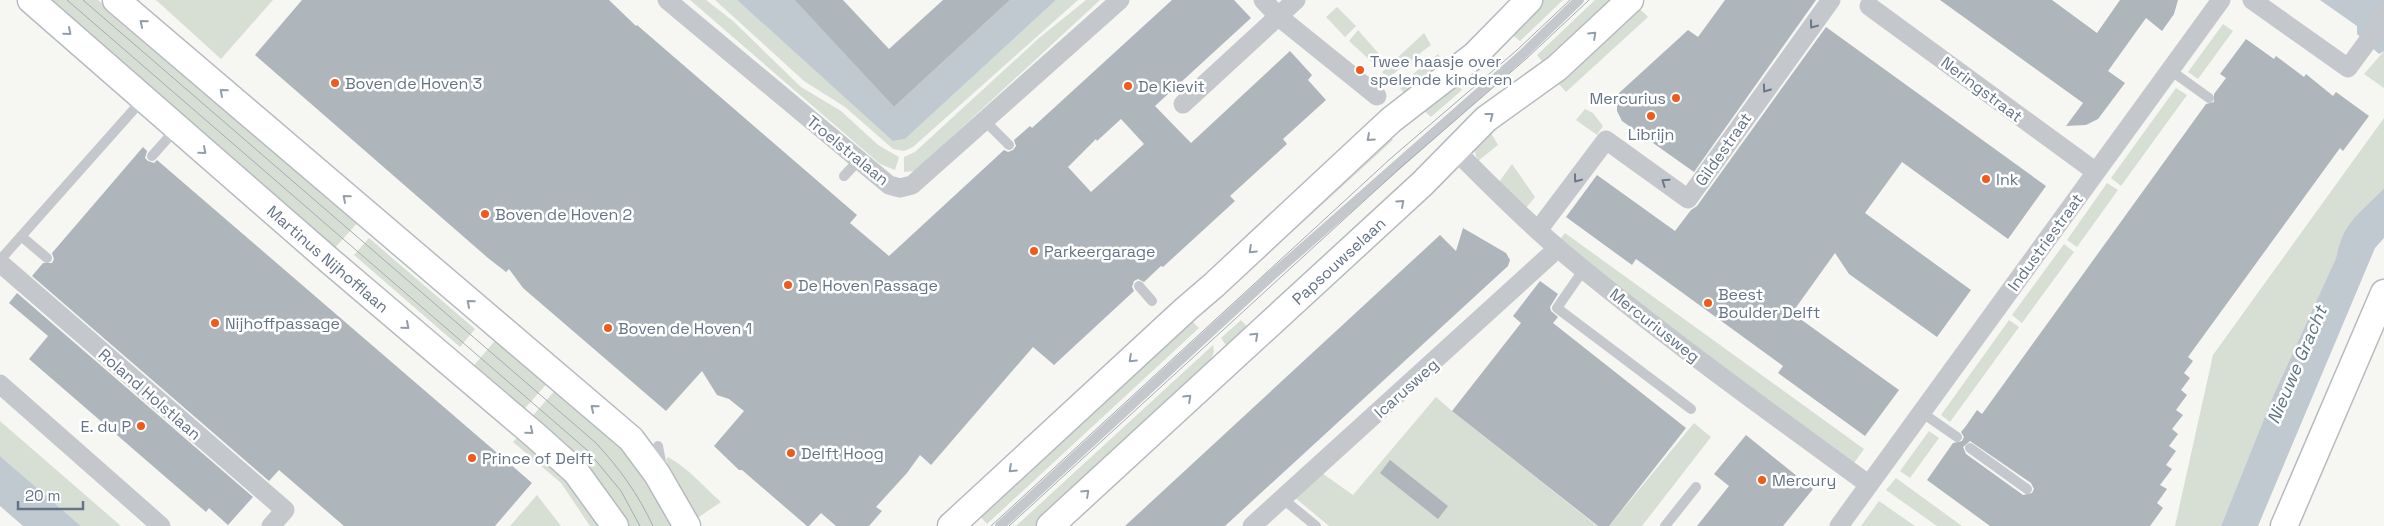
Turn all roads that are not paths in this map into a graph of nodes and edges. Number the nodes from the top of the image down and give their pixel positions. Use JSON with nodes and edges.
{"nodes":[{"id":1,"x":31,"y":0,"type":"edge"},
{"id":2,"x":116,"y":0,"type":"edge"},
{"id":3,"x":667,"y":0,"type":"edge"},
{"id":4,"x":1120,"y":0,"type":"edge"},
{"id":5,"x":1263,"y":0,"type":"edge"},
{"id":6,"x":1296,"y":0,"type":"edge"},
{"id":7,"x":1529,"y":0,"type":"edge"},
{"id":8,"x":1579,"y":0,"type":"edge"},
{"id":9,"x":1630,"y":0,"type":"edge"},
{"id":10,"x":1831,"y":0,"type":"edge"},
{"id":11,"x":2221,"y":0,"type":"edge"},
{"id":12,"x":2252,"y":0,"type":"edge"},
{"id":13,"x":1869,"y":6,"type":"dead end"},
{"id":14,"x":2384,"y":12,"type":"edge"},
{"id":15,"x":1278,"y":17,"type":"junction"},
{"id":16,"x":2170,"y":70,"type":"junction"},
{"id":17,"x":1377,"y":96,"type":"dead end"},
{"id":18,"x":144,"y":98,"type":"junction"},
{"id":19,"x":2209,"y":98,"type":"dead end"},
{"id":20,"x":1183,"y":104,"type":"dead end"},
{"id":21,"x":984,"y":120,"type":"junction"},
{"id":22,"x":177,"y":128,"type":"junction"},
{"id":23,"x":1009,"y":146,"type":"dead end"},
{"id":24,"x":1455,"y":150,"type":"junction"},
{"id":25,"x":152,"y":156,"type":"dead end"},
{"id":26,"x":859,"y":160,"type":"junction"},
{"id":27,"x":2096,"y":172,"type":"junction"},
{"id":28,"x":844,"y":176,"type":"dead end"},
{"id":29,"x":1539,"y":230,"type":"junction"},
{"id":30,"x":21,"y":236,"type":"junction"},
{"id":31,"x":1558,"y":248,"type":"junction"},
{"id":32,"x":47,"y":258,"type":"dead end"},
{"id":33,"x":0,"y":261,"type":"edge"},
{"id":34,"x":1584,"y":269,"type":"junction"},
{"id":35,"x":1139,"y":286,"type":"dead end"},
{"id":36,"x":2384,"y":293,"type":"edge"},
{"id":37,"x":1152,"y":301,"type":"dead end"},
{"id":38,"x":0,"y":384,"type":"edge"},
{"id":39,"x":1691,"y":409,"type":"dead end"},
{"id":40,"x":1921,"y":412,"type":"junction"},
{"id":41,"x":1956,"y":437,"type":"dead end"},
{"id":42,"x":658,"y":446,"type":"dead end"},
{"id":43,"x":1970,"y":448,"type":"dead end"},
{"id":44,"x":1868,"y":484,"type":"junction"},
{"id":45,"x":1696,"y":487,"type":"dead end"},
{"id":46,"x":2027,"y":489,"type":"dead end"},
{"id":47,"x":667,"y":491,"type":"junction"},
{"id":48,"x":1282,"y":499,"type":"junction"},
{"id":49,"x":161,"y":526,"type":"edge"},
{"id":50,"x":271,"y":526,"type":"edge"},
{"id":51,"x":614,"y":526,"type":"edge"},
{"id":52,"x":687,"y":526,"type":"edge"},
{"id":53,"x":952,"y":526,"type":"edge"},
{"id":54,"x":1000,"y":526,"type":"edge"},
{"id":55,"x":1050,"y":526,"type":"edge"},
{"id":56,"x":1252,"y":526,"type":"edge"},
{"id":57,"x":1316,"y":526,"type":"edge"},
{"id":58,"x":1665,"y":526,"type":"edge"},
{"id":59,"x":1840,"y":526,"type":"edge"},
{"id":60,"x":2284,"y":526,"type":"edge"}],
"edges":[{"from":1,"to":18,"type":"street","name":"Martinus Nijhofflaan","one_way":true},
{"from":47,"to":2,"type":"street","one_way":true},
{"from":3,"to":26,"type":"street","name":"Troelstralaan"},
{"from":4,"to":21,"type":"street","name":"Troelstralaan"},
{"from":5,"to":15,"type":"street"},
{"from":6,"to":15,"type":"street"},
{"from":7,"to":53,"type":"street","one_way":true},
{"from":8,"to":54,"type":"lane","name":"Papsouwselaan"},
{"from":24,"to":9,"type":"street","name":"Papsouwselaan","one_way":true},
{"from":10,"to":29,"type":"street","name":"Gildestraat","one_way":true},
{"from":11,"to":16,"type":"street","name":"Industriestraat"},
{"from":12,"to":14,"type":"street"},
{"from":13,"to":27,"type":"street","name":"Neringstraat"},
{"from":15,"to":17,"type":"street"},
{"from":15,"to":20,"type":"street"},
{"from":16,"to":19,"type":"lane"},
{"from":16,"to":27,"type":"street","name":"Industriestraat"},
{"from":18,"to":22,"type":"street","name":"Martinus Nijhofflaan"},
{"from":18,"to":30,"type":"lane"},
{"from":21,"to":23,"type":"lane"},
{"from":21,"to":26,"type":"street","name":"Troelstralaan"},
{"from":22,"to":25,"type":"lane"},
{"from":22,"to":51,"type":"street","name":"Martinus Nijhofflaan","one_way":true},
{"from":24,"to":29,"type":"street","name":"Mercuriusweg"},
{"from":55,"to":24,"type":"street","name":"Papsouwselaan","one_way":true},
{"from":26,"to":28,"type":"lane"},
{"from":27,"to":40,"type":"street","name":"Industriestraat"},
{"from":29,"to":31,"type":"street","name":"Mercuriusweg"},
{"from":30,"to":32,"type":"lane"},
{"from":30,"to":33,"type":"lane"},
{"from":31,"to":34,"type":"street","name":"Mercuriusweg"},
{"from":31,"to":48,"type":"street","name":"Icarusweg"},
{"from":33,"to":50,"type":"street","name":"Roland Holstlaan"},
{"from":34,"to":39,"type":"lane"},
{"from":34,"to":44,"type":"street","name":"Mercuriusweg"},
{"from":35,"to":37,"type":"lane"},
{"from":36,"to":60,"type":"street"},
{"from":38,"to":49,"type":"street"},
{"from":40,"to":41,"type":"lane"},
{"from":40,"to":44,"type":"street","name":"Industriestraat"},
{"from":42,"to":47,"type":"lane"},
{"from":43,"to":46,"type":"lane"},
{"from":44,"to":59,"type":"street","name":"Industriestraat"},
{"from":45,"to":58,"type":"lane"},
{"from":47,"to":52,"type":"street"},
{"from":48,"to":56,"type":"street","name":"Icarusweg"},
{"from":48,"to":57,"type":"lane"}]}
